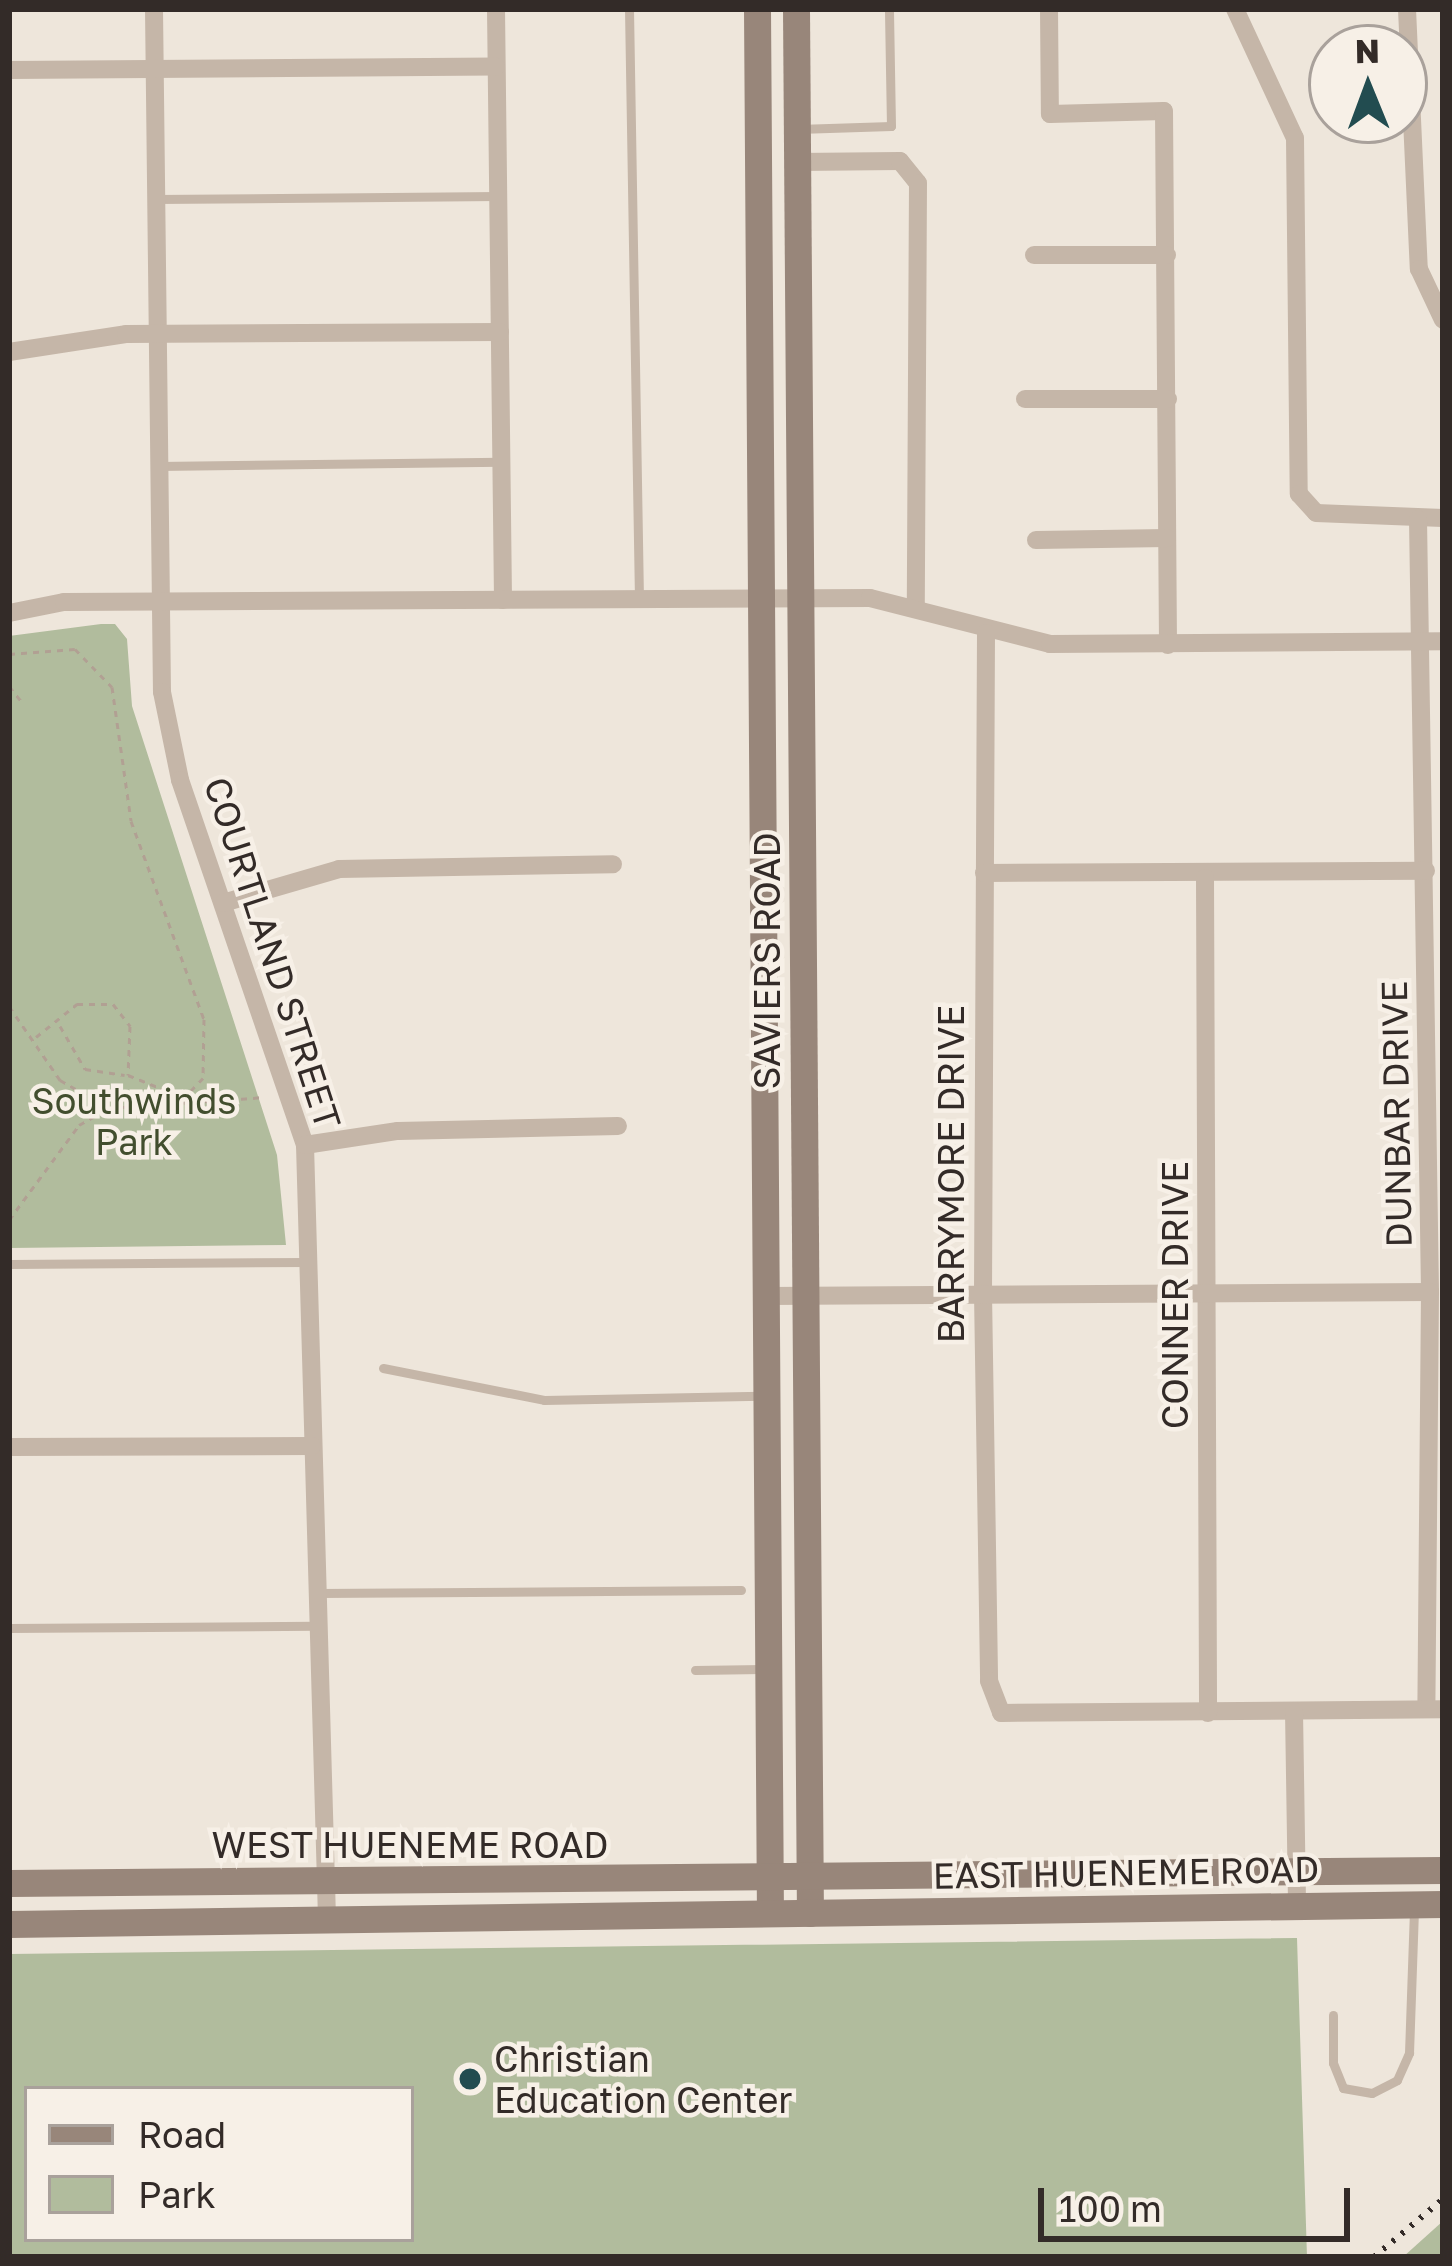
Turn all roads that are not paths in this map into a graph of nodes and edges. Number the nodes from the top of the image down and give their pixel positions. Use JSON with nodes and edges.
{"nodes":[{"id":1,"x":154,"y":9,"type":"edge"},
{"id":2,"x":496,"y":9,"type":"edge"},
{"id":3,"x":629,"y":9,"type":"edge"},
{"id":4,"x":757,"y":9,"type":"edge"},
{"id":5,"x":796,"y":9,"type":"edge"},
{"id":6,"x":889,"y":9,"type":"edge"},
{"id":7,"x":1049,"y":9,"type":"edge"},
{"id":8,"x":1235,"y":9,"type":"edge"},
{"id":9,"x":1407,"y":9,"type":"edge"},
{"id":10,"x":496,"y":67,"type":"junction"},
{"id":11,"x":154,"y":69,"type":"junction"},
{"id":12,"x":9,"y":70,"type":"edge"},
{"id":13,"x":797,"y":129,"type":"junction"},
{"id":14,"x":797,"y":162,"type":"junction"},
{"id":15,"x":498,"y":196,"type":"junction"},
{"id":16,"x":155,"y":200,"type":"junction"},
{"id":17,"x":1034,"y":255,"type":"dead end"},
{"id":18,"x":1167,"y":255,"type":"junction"},
{"id":19,"x":1443,"y":320,"type":"edge"},
{"id":20,"x":500,"y":332,"type":"junction"},
{"id":21,"x":157,"y":333,"type":"junction"},
{"id":22,"x":9,"y":352,"type":"edge"},
{"id":23,"x":1025,"y":399,"type":"dead end"},
{"id":24,"x":1168,"y":399,"type":"junction"},
{"id":25,"x":501,"y":462,"type":"junction"},
{"id":26,"x":158,"y":466,"type":"junction"},
{"id":27,"x":1418,"y":518,"type":"junction"},
{"id":28,"x":1443,"y":518,"type":"edge"},
{"id":29,"x":1167,"y":538,"type":"junction"},
{"id":30,"x":1036,"y":540,"type":"dead end"},
{"id":31,"x":764,"y":598,"type":"junction"},
{"id":32,"x":798,"y":598,"type":"junction"},
{"id":33,"x":502,"y":599,"type":"junction"},
{"id":34,"x":639,"y":599,"type":"junction"},
{"id":35,"x":159,"y":602,"type":"junction"},
{"id":36,"x":916,"y":605,"type":"junction"},
{"id":37,"x":9,"y":614,"type":"edge"},
{"id":38,"x":986,"y":633,"type":"junction"},
{"id":39,"x":1422,"y":640,"type":"junction"},
{"id":40,"x":1443,"y":641,"type":"edge"},
{"id":41,"x":1168,"y":645,"type":"junction"},
{"id":42,"x":613,"y":864,"type":"dead end"},
{"id":43,"x":1426,"y":871,"type":"junction"},
{"id":44,"x":984,"y":874,"type":"junction"},
{"id":45,"x":1205,"y":878,"type":"junction"},
{"id":46,"x":223,"y":903,"type":"junction"},
{"id":47,"x":618,"y":1126,"type":"dead end"},
{"id":48,"x":305,"y":1144,"type":"junction"},
{"id":49,"x":313,"y":1262,"type":"junction"},
{"id":50,"x":9,"y":1264,"type":"edge"},
{"id":51,"x":1430,"y":1292,"type":"junction"},
{"id":52,"x":983,"y":1294,"type":"junction"},
{"id":53,"x":805,"y":1295,"type":"junction"},
{"id":54,"x":1210,"y":1295,"type":"junction"},
{"id":55,"x":767,"y":1296,"type":"junction"},
{"id":56,"x":383,"y":1368,"type":"dead end"},
{"id":57,"x":766,"y":1396,"type":"junction"},
{"id":58,"x":312,"y":1446,"type":"junction"},
{"id":59,"x":9,"y":1447,"type":"edge"},
{"id":60,"x":740,"y":1590,"type":"dead end"},
{"id":61,"x":314,"y":1593,"type":"junction"},
{"id":62,"x":314,"y":1626,"type":"junction"},
{"id":63,"x":9,"y":1628,"type":"edge"},
{"id":64,"x":695,"y":1670,"type":"dead end"},
{"id":65,"x":767,"y":1670,"type":"junction"},
{"id":66,"x":1434,"y":1709,"type":"edge"},
{"id":67,"x":1294,"y":1711,"type":"junction"},
{"id":68,"x":1208,"y":1713,"type":"junction"},
{"id":69,"x":1296,"y":1870,"type":"junction"},
{"id":70,"x":1443,"y":1870,"type":"edge"},
{"id":71,"x":810,"y":1879,"type":"junction"},
{"id":72,"x":327,"y":1880,"type":"junction"},
{"id":73,"x":770,"y":1880,"type":"junction"},
{"id":74,"x":9,"y":1883,"type":"edge"},
{"id":75,"x":1414,"y":1904,"type":"junction"},
{"id":76,"x":1443,"y":1904,"type":"edge"},
{"id":77,"x":1297,"y":1905,"type":"junction"},
{"id":78,"x":770,"y":1913,"type":"junction"},
{"id":79,"x":810,"y":1913,"type":"junction"},
{"id":80,"x":327,"y":1919,"type":"junction"},
{"id":81,"x":9,"y":1924,"type":"edge"},
{"id":82,"x":1333,"y":2014,"type":"dead end"}],
"edges":[{"from":1,"to":11,"type":"street","name":"COURTLAND STREET"},
{"from":2,"to":10,"type":"street"},
{"from":3,"to":34,"type":"lane"},
{"from":4,"to":31,"type":"main road","name":"SAVIERS ROAD"},
{"from":5,"to":13,"type":"main road","name":"SAVIERS ROAD"},
{"from":6,"to":13,"type":"lane"},
{"from":7,"to":18,"type":"street"},
{"from":8,"to":27,"type":"street"},
{"from":9,"to":19,"type":"street"},
{"from":10,"to":11,"type":"street"},
{"from":10,"to":15,"type":"street"},
{"from":11,"to":12,"type":"street"},
{"from":11,"to":16,"type":"street","name":"COURTLAND STREET"},
{"from":13,"to":14,"type":"main road","name":"SAVIERS ROAD"},
{"from":14,"to":32,"type":"main road","name":"SAVIERS ROAD"},
{"from":14,"to":36,"type":"street"},
{"from":15,"to":16,"type":"lane"},
{"from":15,"to":20,"type":"street"},
{"from":16,"to":21,"type":"street","name":"COURTLAND STREET"},
{"from":17,"to":18,"type":"street"},
{"from":18,"to":24,"type":"street"},
{"from":20,"to":21,"type":"street"},
{"from":20,"to":25,"type":"street"},
{"from":21,"to":22,"type":"street"},
{"from":21,"to":26,"type":"street","name":"COURTLAND STREET"},
{"from":23,"to":24,"type":"street"},
{"from":24,"to":29,"type":"street"},
{"from":25,"to":26,"type":"lane"},
{"from":25,"to":33,"type":"street"},
{"from":26,"to":35,"type":"street","name":"COURTLAND STREET"},
{"from":27,"to":28,"type":"street"},
{"from":27,"to":39,"type":"street","name":"DUNBAR DRIVE"},
{"from":29,"to":30,"type":"street"},
{"from":29,"to":41,"type":"street"},
{"from":31,"to":32,"type":"street"},
{"from":31,"to":34,"type":"street"},
{"from":31,"to":55,"type":"main road","name":"SAVIERS ROAD"},
{"from":32,"to":36,"type":"street"},
{"from":32,"to":53,"type":"main road","name":"SAVIERS ROAD"},
{"from":33,"to":34,"type":"street"},
{"from":33,"to":35,"type":"street"},
{"from":35,"to":37,"type":"street"},
{"from":35,"to":46,"type":"street","name":"COURTLAND STREET"},
{"from":36,"to":38,"type":"street"},
{"from":38,"to":41,"type":"street"},
{"from":38,"to":44,"type":"street","name":"BARRYMORE DRIVE"},
{"from":39,"to":40,"type":"street"},
{"from":39,"to":41,"type":"street"},
{"from":39,"to":43,"type":"street","name":"DUNBAR DRIVE"},
{"from":42,"to":46,"type":"street"},
{"from":43,"to":45,"type":"street"},
{"from":43,"to":51,"type":"street","name":"DUNBAR DRIVE"},
{"from":44,"to":45,"type":"street"},
{"from":44,"to":52,"type":"street","name":"BARRYMORE DRIVE"},
{"from":45,"to":54,"type":"street","name":"CONNER DRIVE"},
{"from":46,"to":48,"type":"street","name":"COURTLAND STREET"},
{"from":47,"to":48,"type":"street"},
{"from":48,"to":49,"type":"street","name":"COURTLAND STREET"},
{"from":49,"to":50,"type":"lane"},
{"from":49,"to":58,"type":"street","name":"COURTLAND STREET"},
{"from":51,"to":54,"type":"street"},
{"from":51,"to":66,"type":"street","name":"DUNBAR DRIVE"},
{"from":52,"to":53,"type":"street"},
{"from":52,"to":54,"type":"street"},
{"from":52,"to":68,"type":"street","name":"BARRYMORE DRIVE"},
{"from":53,"to":55,"type":"street"},
{"from":53,"to":71,"type":"main road","name":"SAVIERS ROAD"},
{"from":54,"to":68,"type":"street","name":"CONNER DRIVE"},
{"from":55,"to":57,"type":"main road","name":"SAVIERS ROAD"},
{"from":56,"to":57,"type":"lane"},
{"from":57,"to":65,"type":"main road","name":"SAVIERS ROAD"},
{"from":58,"to":59,"type":"street"},
{"from":58,"to":61,"type":"street","name":"COURTLAND STREET"},
{"from":60,"to":61,"type":"lane"},
{"from":61,"to":62,"type":"street","name":"COURTLAND STREET"},
{"from":62,"to":63,"type":"lane"},
{"from":62,"to":72,"type":"street","name":"COURTLAND STREET"},
{"from":64,"to":65,"type":"lane"},
{"from":65,"to":73,"type":"main road","name":"SAVIERS ROAD"},
{"from":66,"to":67,"type":"street"},
{"from":67,"to":68,"type":"street"},
{"from":67,"to":69,"type":"street"},
{"from":69,"to":70,"type":"main road","name":"EAST HUENEME ROAD"},
{"from":69,"to":71,"type":"main road","name":"EAST HUENEME ROAD"},
{"from":69,"to":77,"type":"street"},
{"from":71,"to":73,"type":"main road","name":"WEST HUENEME ROAD"},
{"from":71,"to":79,"type":"main road","name":"SAVIERS ROAD"},
{"from":72,"to":73,"type":"main road","name":"WEST HUENEME ROAD"},
{"from":72,"to":74,"type":"main road","name":"WEST HUENEME ROAD"},
{"from":72,"to":80,"type":"street","name":"COURTLAND STREET"},
{"from":73,"to":78,"type":"main road","name":"SAVIERS ROAD"},
{"from":75,"to":76,"type":"main road","name":"EAST HUENEME ROAD"},
{"from":75,"to":77,"type":"main road","name":"EAST HUENEME ROAD"},
{"from":75,"to":82,"type":"lane"},
{"from":77,"to":79,"type":"main road","name":"EAST HUENEME ROAD"},
{"from":78,"to":79,"type":"main road","name":"WEST HUENEME ROAD"},
{"from":78,"to":80,"type":"main road","name":"WEST HUENEME ROAD"},
{"from":80,"to":81,"type":"main road","name":"WEST HUENEME ROAD"}]}
